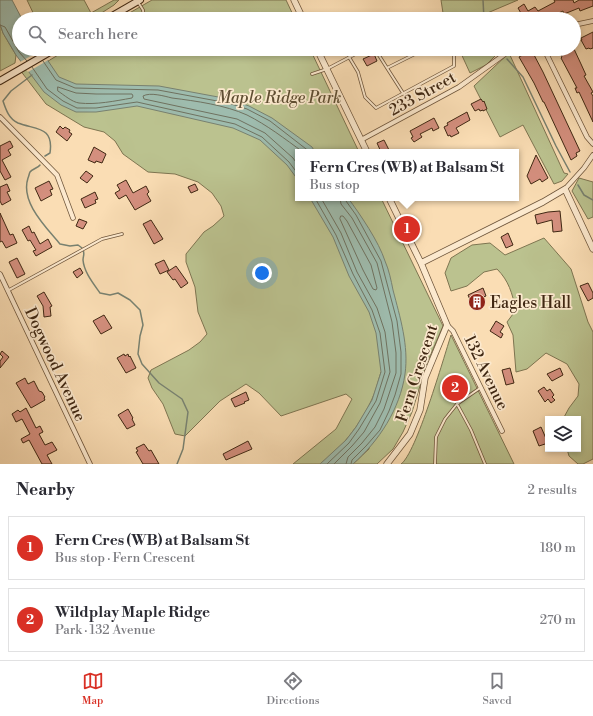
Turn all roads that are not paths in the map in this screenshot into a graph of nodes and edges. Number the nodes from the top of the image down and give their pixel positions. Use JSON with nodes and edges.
{"nodes":[{"id":1,"x":139,"y":0,"type":"edge"},
{"id":2,"x":294,"y":0,"type":"edge"},
{"id":3,"x":119,"y":12,"type":"edge"},
{"id":4,"x":143,"y":12,"type":"edge"},
{"id":5,"x":300,"y":12,"type":"edge"},
{"id":6,"x":593,"y":21,"type":"edge"},
{"id":7,"x":581,"y":24,"type":"edge"},
{"id":8,"x":44,"y":56,"type":"edge"},
{"id":9,"x":320,"y":56,"type":"edge"},
{"id":10,"x":379,"y":56,"type":"edge"},
{"id":11,"x":411,"y":56,"type":"edge"},
{"id":12,"x":454,"y":56,"type":"edge"},
{"id":13,"x":502,"y":56,"type":"edge"},
{"id":14,"x":547,"y":56,"type":"edge"},
{"id":15,"x":348,"y":57,"type":"joint"},
{"id":16,"x":387,"y":68,"type":"junction"},
{"id":17,"x":327,"y":69,"type":"junction"},
{"id":18,"x":312,"y":74,"type":"dead end"},
{"id":19,"x":0,"y":81,"type":"edge"},
{"id":20,"x":403,"y":93,"type":"junction"},
{"id":21,"x":411,"y":100,"type":"dead end"},
{"id":22,"x":0,"y":118,"type":"edge"},
{"id":23,"x":361,"y":140,"type":"junction"},
{"id":24,"x":593,"y":144,"type":"edge"},
{"id":25,"x":366,"y":149,"type":"edge"},
{"id":26,"x":593,"y":154,"type":"edge"},
{"id":27,"x":565,"y":189,"type":"junction"},
{"id":28,"x":390,"y":201,"type":"edge"},
{"id":29,"x":73,"y":218,"type":"dead end"},
{"id":30,"x":122,"y":234,"type":"dead end"},
{"id":31,"x":593,"y":249,"type":"edge"},
{"id":32,"x":421,"y":263,"type":"junction"},
{"id":33,"x":0,"y":274,"type":"edge"},
{"id":34,"x":8,"y":291,"type":"junction"},
{"id":35,"x":448,"y":325,"type":"junction"},
{"id":36,"x":481,"y":388,"type":"junction"},
{"id":37,"x":457,"y":404,"type":"junction"},
{"id":38,"x":502,"y":431,"type":"dead end"},
{"id":39,"x":90,"y":464,"type":"edge"},
{"id":40,"x":386,"y":464,"type":"edge"},
{"id":41,"x":435,"y":464,"type":"edge"},
{"id":42,"x":485,"y":464,"type":"edge"}],
"edges":[{"from":1,"to":3,"type":"main road"},
{"from":1,"to":4,"type":"lane"},
{"from":2,"to":5,"type":"street"},
{"from":6,"to":7,"type":"street"},
{"from":8,"to":19,"type":"main road"},
{"from":9,"to":17,"type":"street"},
{"from":10,"to":16,"type":"lane"},
{"from":11,"to":16,"type":"lane"},
{"from":12,"to":20,"type":"lane"},
{"from":13,"to":23,"type":"street","name":"233 Street"},
{"from":14,"to":24,"type":"street"},
{"from":15,"to":17,"type":"lane"},
{"from":15,"to":20,"type":"lane"},
{"from":16,"to":20,"type":"lane"},
{"from":17,"to":18,"type":"lane"},
{"from":17,"to":23,"type":"street"},
{"from":20,"to":21,"type":"lane"},
{"from":22,"to":29,"type":"street"},
{"from":23,"to":25,"type":"street"},
{"from":26,"to":27,"type":"street"},
{"from":27,"to":31,"type":"street"},
{"from":27,"to":32,"type":"street"},
{"from":28,"to":32,"type":"street","name":"Fern Crescent"},
{"from":30,"to":34,"type":"lane"},
{"from":32,"to":35,"type":"street","name":"Fern Crescent"},
{"from":33,"to":34,"type":"street","name":"Dogwood Avenue"},
{"from":34,"to":39,"type":"street","name":"Dogwood Avenue"},
{"from":35,"to":36,"type":"street","name":"132 Avenue"},
{"from":35,"to":40,"type":"street","name":"Fern Crescent"},
{"from":36,"to":37,"type":"lane"},
{"from":36,"to":38,"type":"street","name":"132 Avenue"},
{"from":37,"to":41,"type":"lane"},
{"from":37,"to":42,"type":"lane"}]}
